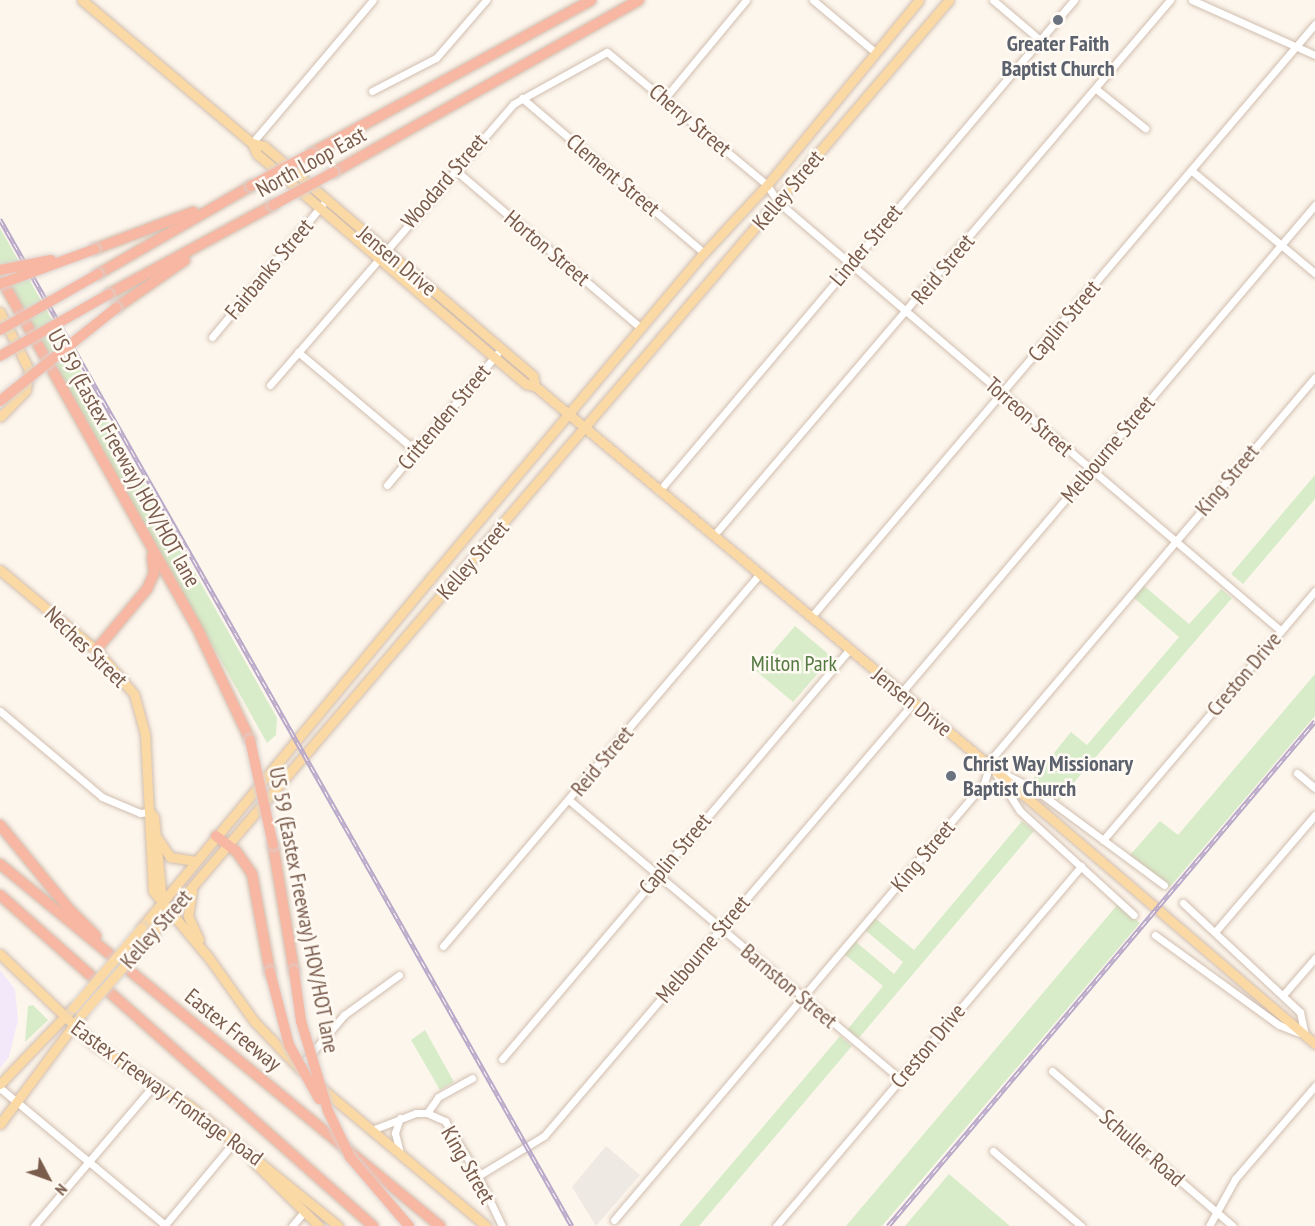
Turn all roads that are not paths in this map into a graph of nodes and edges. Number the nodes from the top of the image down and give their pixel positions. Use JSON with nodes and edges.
{"nodes":[{"id":1,"x":82,"y":0,"type":"edge"},
{"id":2,"x":373,"y":0,"type":"edge"},
{"id":3,"x":486,"y":0,"type":"edge"},
{"id":4,"x":591,"y":0,"type":"edge"},
{"id":5,"x":639,"y":0,"type":"edge"},
{"id":6,"x":746,"y":0,"type":"edge"},
{"id":7,"x":919,"y":0,"type":"edge"},
{"id":8,"x":950,"y":0,"type":"edge"},
{"id":9,"x":993,"y":0,"type":"edge"},
{"id":10,"x":1074,"y":0,"type":"edge"},
{"id":11,"x":1170,"y":0,"type":"edge"},
{"id":12,"x":1192,"y":0,"type":"edge"},
{"id":13,"x":818,"y":2,"type":"edge"},
{"id":14,"x":1315,"y":24,"type":"edge"},
{"id":15,"x":1040,"y":40,"type":"junction"},
{"id":16,"x":1297,"y":46,"type":"junction"},
{"id":17,"x":875,"y":52,"type":"junction"},
{"id":18,"x":1315,"y":55,"type":"edge"},
{"id":19,"x":594,"y":58,"type":"joint"},
{"id":20,"x":1096,"y":89,"type":"junction"},
{"id":21,"x":372,"y":92,"type":"dead end"},
{"id":22,"x":522,"y":98,"type":"junction"},
{"id":23,"x":664,"y":98,"type":"junction"},
{"id":24,"x":1145,"y":128,"type":"dead end"},
{"id":25,"x":252,"y":143,"type":"junction"},
{"id":26,"x":454,"y":169,"type":"junction"},
{"id":27,"x":1192,"y":171,"type":"junction"},
{"id":28,"x":767,"y":185,"type":"junction"},
{"id":29,"x":235,"y":195,"type":"junction"},
{"id":30,"x":777,"y":202,"type":"junction"},
{"id":31,"x":323,"y":205,"type":"junction"},
{"id":32,"x":1315,"y":205,"type":"edge"},
{"id":33,"x":270,"y":207,"type":"junction"},
{"id":34,"x":1281,"y":245,"type":"junction"},
{"id":35,"x":95,"y":249,"type":"junction"},
{"id":36,"x":384,"y":249,"type":"junction"},
{"id":37,"x":704,"y":253,"type":"junction"},
{"id":38,"x":377,"y":258,"type":"junction"},
{"id":39,"x":850,"y":265,"type":"junction"},
{"id":40,"x":0,"y":270,"type":"edge"},
{"id":41,"x":1315,"y":273,"type":"edge"},
{"id":42,"x":0,"y":277,"type":"edge"},
{"id":43,"x":0,"y":284,"type":"edge"},
{"id":44,"x":0,"y":312,"type":"edge"},
{"id":45,"x":906,"y":312,"type":"junction"},
{"id":46,"x":641,"y":328,"type":"junction"},
{"id":47,"x":0,"y":330,"type":"edge"},
{"id":48,"x":212,"y":337,"type":"dead end"},
{"id":49,"x":501,"y":349,"type":"junction"},
{"id":50,"x":298,"y":352,"type":"junction"},
{"id":51,"x":0,"y":356,"type":"edge"},
{"id":52,"x":494,"y":357,"type":"junction"},
{"id":53,"x":1315,"y":377,"type":"edge"},
{"id":54,"x":270,"y":385,"type":"dead end"},
{"id":55,"x":535,"y":386,"type":"junction"},
{"id":56,"x":1003,"y":394,"type":"junction"},
{"id":57,"x":0,"y":401,"type":"edge"},
{"id":58,"x":568,"y":414,"type":"junction"},
{"id":59,"x":0,"y":417,"type":"edge"},
{"id":60,"x":585,"y":429,"type":"junction"},
{"id":61,"x":423,"y":443,"type":"junction"},
{"id":62,"x":1091,"y":470,"type":"junction"},
{"id":63,"x":387,"y":485,"type":"dead end"},
{"id":64,"x":659,"y":491,"type":"junction"},
{"id":65,"x":714,"y":535,"type":"junction"},
{"id":66,"x":1176,"y":541,"type":"junction"},
{"id":67,"x":151,"y":550,"type":"junction"},
{"id":68,"x":0,"y":570,"type":"edge"},
{"id":69,"x":760,"y":574,"type":"junction"},
{"id":70,"x":1315,"y":591,"type":"edge"},
{"id":71,"x":811,"y":617,"type":"junction"},
{"id":72,"x":1281,"y":631,"type":"junction"},
{"id":73,"x":96,"y":650,"type":"junction"},
{"id":74,"x":849,"y":650,"type":"junction"},
{"id":75,"x":901,"y":693,"type":"junction"},
{"id":76,"x":913,"y":703,"type":"junction"},
{"id":77,"x":0,"y":711,"type":"edge"},
{"id":78,"x":991,"y":767,"type":"junction"},
{"id":79,"x":1297,"y":772,"type":"dead end"},
{"id":80,"x":1315,"y":788,"type":"edge"},
{"id":81,"x":569,"y":800,"type":"junction"},
{"id":82,"x":150,"y":812,"type":"junction"},
{"id":83,"x":1315,"y":814,"type":"edge"},
{"id":84,"x":0,"y":825,"type":"edge"},
{"id":85,"x":216,"y":836,"type":"junction"},
{"id":86,"x":157,"y":837,"type":"junction"},
{"id":87,"x":1103,"y":840,"type":"junction"},
{"id":88,"x":228,"y":845,"type":"junction"},
{"id":89,"x":196,"y":861,"type":"junction"},
{"id":90,"x":0,"y":864,"type":"edge"},
{"id":91,"x":1080,"y":866,"type":"junction"},
{"id":92,"x":657,"y":875,"type":"junction"},
{"id":93,"x":194,"y":885,"type":"junction"},
{"id":94,"x":1164,"y":885,"type":"dead end"},
{"id":95,"x":0,"y":895,"type":"edge"},
{"id":96,"x":1183,"y":903,"type":"dead end"},
{"id":97,"x":0,"y":904,"type":"edge"},
{"id":98,"x":162,"y":904,"type":"junction"},
{"id":99,"x":171,"y":912,"type":"junction"},
{"id":100,"x":1134,"y":915,"type":"dead end"},
{"id":101,"x":720,"y":929,"type":"junction"},
{"id":102,"x":1215,"y":932,"type":"junction"},
{"id":103,"x":44,"y":933,"type":"junction"},
{"id":104,"x":1155,"y":935,"type":"dead end"},
{"id":105,"x":443,"y":946,"type":"dead end"},
{"id":106,"x":0,"y":954,"type":"edge"},
{"id":107,"x":209,"y":958,"type":"junction"},
{"id":108,"x":1315,"y":958,"type":"edge"},
{"id":109,"x":399,"y":975,"type":"dead end"},
{"id":110,"x":141,"y":980,"type":"junction"},
{"id":111,"x":1283,"y":996,"type":"junction"},
{"id":112,"x":802,"y":999,"type":"junction"},
{"id":113,"x":64,"y":1017,"type":"junction"},
{"id":114,"x":74,"y":1027,"type":"junction"},
{"id":115,"x":1305,"y":1035,"type":"junction"},
{"id":116,"x":1315,"y":1044,"type":"edge"},
{"id":117,"x":502,"y":1059,"type":"dead end"},
{"id":118,"x":298,"y":1068,"type":"junction"},
{"id":119,"x":1052,"y":1071,"type":"dead end"},
{"id":120,"x":472,"y":1078,"type":"dead end"},
{"id":121,"x":900,"y":1079,"type":"junction"},
{"id":122,"x":0,"y":1083,"type":"edge"},
{"id":123,"x":154,"y":1085,"type":"junction"},
{"id":124,"x":1315,"y":1086,"type":"edge"},
{"id":125,"x":0,"y":1088,"type":"edge"},
{"id":126,"x":17,"y":1103,"type":"junction"},
{"id":127,"x":328,"y":1111,"type":"junction"},
{"id":128,"x":427,"y":1113,"type":"junction"},
{"id":129,"x":400,"y":1118,"type":"junction"},
{"id":130,"x":0,"y":1124,"type":"edge"},
{"id":131,"x":372,"y":1130,"type":"junction"},
{"id":132,"x":234,"y":1142,"type":"junction"},
{"id":133,"x":993,"y":1152,"type":"dead end"},
{"id":134,"x":247,"y":1153,"type":"junction"},
{"id":135,"x":400,"y":1153,"type":"junction"},
{"id":136,"x":89,"y":1162,"type":"junction"},
{"id":137,"x":478,"y":1176,"type":"junction"},
{"id":138,"x":1216,"y":1212,"type":"junction"},
{"id":139,"x":303,"y":1213,"type":"junction"},
{"id":140,"x":614,"y":1220,"type":"dead end"},
{"id":141,"x":34,"y":1226,"type":"edge"},
{"id":142,"x":165,"y":1226,"type":"edge"},
{"id":143,"x":292,"y":1226,"type":"edge"},
{"id":144,"x":319,"y":1226,"type":"edge"},
{"id":145,"x":338,"y":1226,"type":"edge"},
{"id":146,"x":373,"y":1226,"type":"edge"},
{"id":147,"x":409,"y":1226,"type":"edge"},
{"id":148,"x":440,"y":1226,"type":"edge"},
{"id":149,"x":486,"y":1226,"type":"edge"},
{"id":150,"x":502,"y":1226,"type":"edge"},
{"id":151,"x":776,"y":1226,"type":"edge"},
{"id":152,"x":1081,"y":1226,"type":"edge"},
{"id":153,"x":1209,"y":1226,"type":"edge"},
{"id":154,"x":1233,"y":1226,"type":"edge"}],
"edges":[{"from":1,"to":25,"type":"main road","name":"Jensen Drive"},
{"from":2,"to":25,"type":"street"},
{"from":3,"to":21,"type":"street"},
{"from":4,"to":29,"type":"highway","name":"North Loop East","bridge":true},
{"from":5,"to":33,"type":"highway","name":"North Loop East","bridge":true},
{"from":6,"to":23,"type":"street"},
{"from":7,"to":17,"type":"main road","name":"Kelley Street"},
{"from":8,"to":30,"type":"main road","name":"Kelley Street"},
{"from":9,"to":15,"type":"street"},
{"from":10,"to":15,"type":"street","name":"Linder Street"},
{"from":11,"to":20,"type":"street","name":"Reid Street"},
{"from":12,"to":16,"type":"street"},
{"from":13,"to":17,"type":"street"},
{"from":14,"to":16,"type":"street","name":"Caplin Street"},
{"from":15,"to":39,"type":"street","name":"Linder Street"},
{"from":16,"to":18,"type":"street"},
{"from":16,"to":27,"type":"street","name":"Caplin Street"},
{"from":17,"to":28,"type":"main road","name":"Kelley Street"},
{"from":19,"to":22,"type":"street","name":"Woodard Street"},
{"from":19,"to":23,"type":"street","name":"Cherry Street"},
{"from":20,"to":24,"type":"street"},
{"from":20,"to":45,"type":"street","name":"Reid Street"},
{"from":22,"to":26,"type":"street","name":"Woodard Street"},
{"from":22,"to":37,"type":"street","name":"Clement Street"},
{"from":23,"to":28,"type":"street","name":"Cherry Street"},
{"from":25,"to":31,"type":"main road","name":"Jensen Drive"},
{"from":26,"to":36,"type":"street","name":"Woodard Street"},
{"from":26,"to":46,"type":"street","name":"Horton Street"},
{"from":27,"to":34,"type":"street"},
{"from":27,"to":56,"type":"street","name":"Caplin Street"},
{"from":28,"to":30,"type":"street","name":"Cherry Street"},
{"from":28,"to":37,"type":"main road","name":"Kelley Street"},
{"from":29,"to":35,"type":"highway"},
{"from":29,"to":47,"type":"highway","name":"North Loop East","bridge":true},
{"from":30,"to":39,"type":"street","name":"Torreon Street"},
{"from":30,"to":60,"type":"main road","name":"Kelley Street"},
{"from":31,"to":36,"type":"main road","name":"Jensen Drive"},
{"from":31,"to":38,"type":"main road","name":"Jensen Drive"},
{"from":31,"to":48,"type":"street","name":"Fairbanks Street"},
{"from":32,"to":34,"type":"street","name":"Melbourne Street"},
{"from":33,"to":51,"type":"highway","name":"North Loop East","bridge":true},
{"from":33,"to":57,"type":"highway","bridge":true},
{"from":34,"to":41,"type":"street"},
{"from":34,"to":62,"type":"street","name":"Melbourne Street"},
{"from":35,"to":40,"type":"highway","bridge":true},
{"from":35,"to":43,"type":"highway","bridge":true},
{"from":36,"to":38,"type":"street","name":"Woodard Street"},
{"from":36,"to":49,"type":"main road","name":"Jensen Drive"},
{"from":37,"to":46,"type":"main road","name":"Kelley Street"},
{"from":38,"to":50,"type":"street","name":"Woodard Street"},
{"from":38,"to":52,"type":"main road","name":"Jensen Drive"},
{"from":39,"to":45,"type":"street","name":"Torreon Street"},
{"from":39,"to":64,"type":"street","name":"Linder Street"},
{"from":42,"to":67,"type":"highway","name":"US 59 (Eastex Freeway) HOV/HOT lane"},
{"from":44,"to":59,"type":"main road"},
{"from":45,"to":56,"type":"street","name":"Torreon Street"},
{"from":45,"to":65,"type":"street","name":"Reid Street"},
{"from":46,"to":58,"type":"main road","name":"Kelley Street"},
{"from":49,"to":52,"type":"street","name":"Crittenden Street"},
{"from":49,"to":55,"type":"main road","name":"Jensen Drive"},
{"from":50,"to":54,"type":"street","name":"Woodard Street"},
{"from":50,"to":61,"type":"street"},
{"from":52,"to":55,"type":"main road","name":"Jensen Drive"},
{"from":52,"to":61,"type":"street","name":"Crittenden Street"},
{"from":53,"to":66,"type":"street","name":"King Street"},
{"from":55,"to":58,"type":"main road","name":"Jensen Drive"},
{"from":56,"to":62,"type":"street","name":"Torreon Street"},
{"from":56,"to":71,"type":"street","name":"Caplin Street"},
{"from":58,"to":60,"type":"main road","name":"Jensen Drive"},
{"from":58,"to":85,"type":"main road","name":"Kelley Street"},
{"from":60,"to":64,"type":"main road","name":"Jensen Drive"},
{"from":60,"to":88,"type":"main road","name":"Kelley Street"},
{"from":61,"to":63,"type":"street","name":"Crittenden Street"},
{"from":62,"to":66,"type":"street","name":"Torreon Street"},
{"from":62,"to":75,"type":"street","name":"Melbourne Street"},
{"from":64,"to":65,"type":"main road","name":"Jensen Drive"},
{"from":65,"to":69,"type":"main road","name":"Jensen Drive"},
{"from":66,"to":72,"type":"street","name":"Torreon Street"},
{"from":66,"to":78,"type":"street","name":"King Street"},
{"from":67,"to":73,"type":"highway"},
{"from":67,"to":127,"type":"highway","name":"US 59 (Eastex Freeway) HOV/HOT lane","bridge":true},
{"from":68,"to":73,"type":"main road","name":"Neches Street"},
{"from":69,"to":71,"type":"main road","name":"Jensen Drive"},
{"from":69,"to":81,"type":"street","name":"Reid Street"},
{"from":70,"to":72,"type":"street","name":"Creston Drive"},
{"from":71,"to":74,"type":"main road","name":"Jensen Drive"},
{"from":72,"to":87,"type":"street","name":"Creston Drive"},
{"from":73,"to":82,"type":"main road","name":"Neches Street"},
{"from":74,"to":75,"type":"main road","name":"Jensen Drive"},
{"from":74,"to":92,"type":"street","name":"Caplin Street"},
{"from":75,"to":76,"type":"main road","name":"Jensen Drive"},
{"from":76,"to":78,"type":"main road","name":"Jensen Drive"},
{"from":76,"to":101,"type":"street","name":"Melbourne Street"},
{"from":77,"to":82,"type":"street"},
{"from":78,"to":87,"type":"street"},
{"from":78,"to":91,"type":"street"},
{"from":78,"to":112,"type":"street","name":"King Street"},
{"from":78,"to":115,"type":"main road","name":"Jensen Drive"},
{"from":79,"to":80,"type":"street"},
{"from":81,"to":92,"type":"street","name":"Barnston Street"},
{"from":81,"to":105,"type":"street","name":"Reid Street"},
{"from":82,"to":86,"type":"main road","name":"Neches Street"},
{"from":82,"to":98,"type":"main road","name":"Neches Street"},
{"from":83,"to":102,"type":"street"},
{"from":84,"to":110,"type":"highway"},
{"from":85,"to":88,"type":"highway"},
{"from":85,"to":89,"type":"main road","name":"Kelley Street"},
{"from":86,"to":89,"type":"main road"},
{"from":86,"to":98,"type":"main road","name":"Neches Street"},
{"from":87,"to":94,"type":"street"},
{"from":88,"to":93,"type":"main road","name":"Kelley Street"},
{"from":88,"to":127,"type":"highway","bridge":true},
{"from":89,"to":98,"type":"main road","name":"Kelley Street"},
{"from":90,"to":110,"type":"highway","name":"Eastex Freeway"},
{"from":91,"to":100,"type":"street"},
{"from":91,"to":121,"type":"street","name":"Creston Drive"},
{"from":92,"to":101,"type":"street","name":"Barnston Street"},
{"from":92,"to":117,"type":"street","name":"Caplin Street"},
{"from":93,"to":99,"type":"main road","name":"Kelley Street"},
{"from":93,"to":107,"type":"main road"},
{"from":95,"to":103,"type":"highway"},
{"from":96,"to":102,"type":"street"},
{"from":97,"to":103,"type":"highway"},
{"from":98,"to":99,"type":"main road"},
{"from":98,"to":113,"type":"main road","name":"Kelley Street","bridge":true},
{"from":99,"to":107,"type":"main road"},
{"from":99,"to":114,"type":"main road","name":"Kelley Street","bridge":true},
{"from":101,"to":112,"type":"street","name":"Barnston Street"},
{"from":101,"to":137,"type":"street","name":"Melbourne Street"},
{"from":102,"to":111,"type":"street"},
{"from":103,"to":146,"type":"highway"},
{"from":104,"to":115,"type":"street"},
{"from":106,"to":113,"type":"main road","name":"Eastex Freeway Frontage Road"},
{"from":107,"to":118,"type":"main road"},
{"from":108,"to":111,"type":"street"},
{"from":109,"to":118,"type":"street"},
{"from":110,"to":148,"type":"highway","name":"Eastex Freeway"},
{"from":111,"to":115,"type":"street"},
{"from":112,"to":121,"type":"street","name":"Barnston Street"},
{"from":112,"to":140,"type":"street","name":"King Street"},
{"from":113,"to":114,"type":"main road","name":"Eastex Freeway Frontage Road"},
{"from":113,"to":122,"type":"main road","name":"Kelley Street"},
{"from":114,"to":123,"type":"main road","name":"Eastex Freeway Frontage Road"},
{"from":114,"to":126,"type":"main road","name":"Kelley Street"},
{"from":115,"to":116,"type":"main road","name":"Jensen Drive"},
{"from":118,"to":131,"type":"main road"},
{"from":119,"to":138,"type":"street","name":"Schuller Road"},
{"from":120,"to":128,"type":"street"},
{"from":121,"to":151,"type":"street","name":"Creston Drive"},
{"from":123,"to":132,"type":"main road","name":"Eastex Freeway Frontage Road"},
{"from":123,"to":136,"type":"street"},
{"from":124,"to":138,"type":"street"},
{"from":125,"to":126,"type":"street"},
{"from":126,"to":130,"type":"main road","name":"Kelley Street"},
{"from":126,"to":136,"type":"street"},
{"from":127,"to":147,"type":"highway","name":"US 59 (Eastex Freeway) HOV/HOT lane","bridge":true},
{"from":128,"to":129,"type":"street"},
{"from":128,"to":137,"type":"street","name":"King Street"},
{"from":129,"to":131,"type":"street"},
{"from":129,"to":135,"type":"street"},
{"from":131,"to":135,"type":"main road"},
{"from":132,"to":134,"type":"main road","name":"Eastex Freeway Frontage Road"},
{"from":132,"to":142,"type":"street"},
{"from":133,"to":152,"type":"street"},
{"from":134,"to":139,"type":"main road"},
{"from":134,"to":145,"type":"main road","name":"Eastex Freeway Frontage Road"},
{"from":135,"to":149,"type":"main road"},
{"from":136,"to":141,"type":"street"},
{"from":136,"to":142,"type":"street"},
{"from":137,"to":150,"type":"street","name":"King Street"},
{"from":138,"to":153,"type":"street"},
{"from":138,"to":154,"type":"street","name":"Schuller Road"},
{"from":139,"to":143,"type":"street"},
{"from":139,"to":144,"type":"main road"}]}
